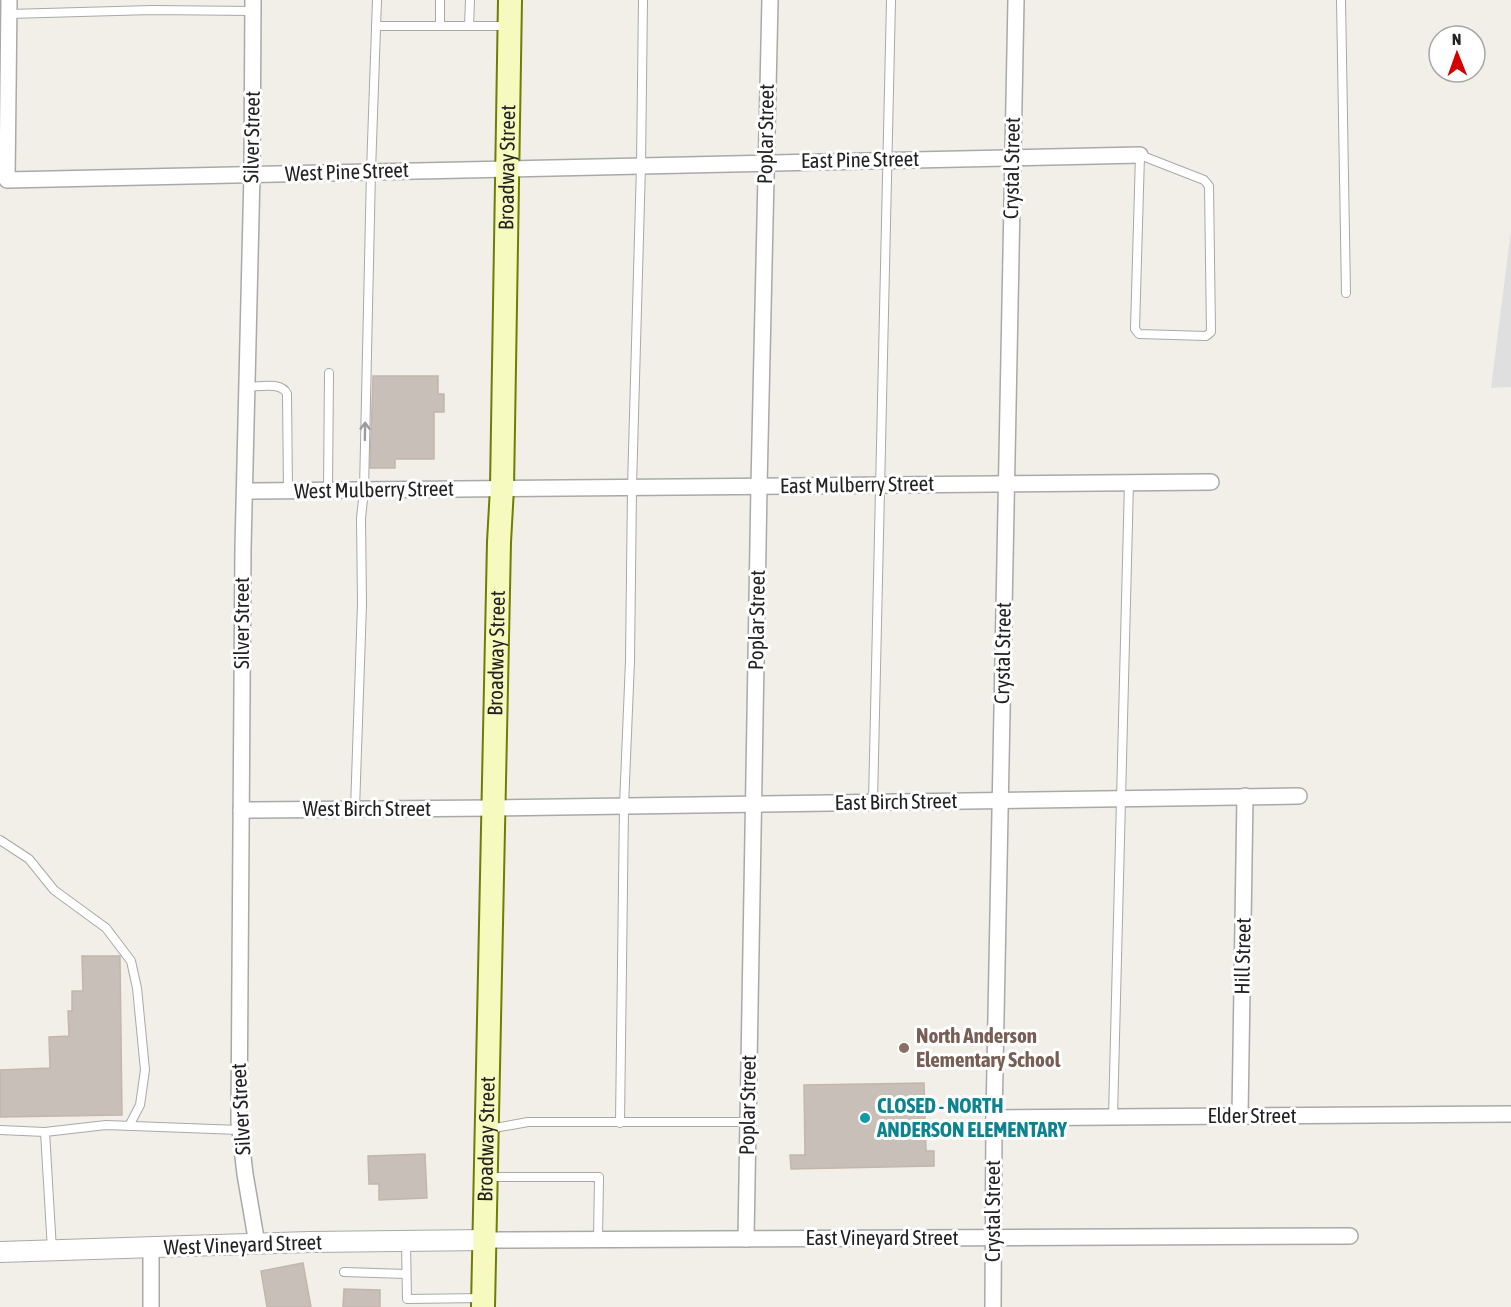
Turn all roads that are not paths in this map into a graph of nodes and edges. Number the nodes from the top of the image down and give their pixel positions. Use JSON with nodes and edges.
{"nodes":[{"id":1,"x":377,"y":0,"type":"edge"},
{"id":2,"x":440,"y":0,"type":"edge"},
{"id":3,"x":470,"y":0,"type":"edge"},
{"id":4,"x":510,"y":0,"type":"edge"},
{"id":5,"x":643,"y":0,"type":"edge"},
{"id":6,"x":770,"y":0,"type":"edge"},
{"id":7,"x":891,"y":0,"type":"edge"},
{"id":8,"x":1016,"y":0,"type":"edge"},
{"id":9,"x":1341,"y":0,"type":"edge"},
{"id":10,"x":253,"y":6,"type":"edge"},
{"id":11,"x":9,"y":7,"type":"edge"},
{"id":12,"x":376,"y":26,"type":"junction"},
{"id":13,"x":440,"y":26,"type":"junction"},
{"id":14,"x":469,"y":26,"type":"junction"},
{"id":15,"x":509,"y":26,"type":"junction"},
{"id":16,"x":1140,"y":155,"type":"junction"},
{"id":17,"x":1013,"y":158,"type":"junction"},
{"id":18,"x":888,"y":160,"type":"junction"},
{"id":19,"x":766,"y":162,"type":"junction"},
{"id":20,"x":641,"y":165,"type":"junction"},
{"id":21,"x":507,"y":168,"type":"junction"},
{"id":22,"x":371,"y":171,"type":"junction"},
{"id":23,"x":252,"y":174,"type":"junction"},
{"id":24,"x":1346,"y":293,"type":"dead end"},
{"id":25,"x":329,"y":373,"type":"dead end"},
{"id":26,"x":246,"y":387,"type":"junction"},
{"id":27,"x":1129,"y":482,"type":"junction"},
{"id":28,"x":1211,"y":482,"type":"dead end"},
{"id":29,"x":1006,"y":484,"type":"junction"},
{"id":30,"x":880,"y":485,"type":"junction"},
{"id":31,"x":759,"y":486,"type":"junction"},
{"id":32,"x":632,"y":487,"type":"junction"},
{"id":33,"x":502,"y":488,"type":"junction"},
{"id":34,"x":288,"y":490,"type":"junction"},
{"id":35,"x":328,"y":490,"type":"junction"},
{"id":36,"x":364,"y":490,"type":"junction"},
{"id":37,"x":246,"y":491,"type":"junction"},
{"id":38,"x":1245,"y":796,"type":"junction"},
{"id":39,"x":1299,"y":796,"type":"dead end"},
{"id":40,"x":1121,"y":798,"type":"junction"},
{"id":41,"x":1000,"y":800,"type":"junction"},
{"id":42,"x":873,"y":802,"type":"junction"},
{"id":43,"x":753,"y":804,"type":"junction"},
{"id":44,"x":624,"y":806,"type":"junction"},
{"id":45,"x":493,"y":808,"type":"junction"},
{"id":46,"x":355,"y":809,"type":"junction"},
{"id":47,"x":241,"y":810,"type":"junction"},
{"id":48,"x":0,"y":840,"type":"edge"},
{"id":49,"x":1511,"y":1114,"type":"edge"},
{"id":50,"x":1240,"y":1116,"type":"junction"},
{"id":51,"x":1113,"y":1117,"type":"junction"},
{"id":52,"x":994,"y":1118,"type":"junction"},
{"id":53,"x":747,"y":1122,"type":"junction"},
{"id":54,"x":620,"y":1123,"type":"junction"},
{"id":55,"x":129,"y":1126,"type":"junction"},
{"id":56,"x":488,"y":1129,"type":"junction"},
{"id":57,"x":0,"y":1130,"type":"edge"},
{"id":58,"x":240,"y":1130,"type":"junction"},
{"id":59,"x":45,"y":1132,"type":"junction"},
{"id":60,"x":487,"y":1177,"type":"junction"},
{"id":61,"x":1350,"y":1236,"type":"dead end"},
{"id":62,"x":993,"y":1238,"type":"junction"},
{"id":63,"x":746,"y":1239,"type":"junction"},
{"id":64,"x":406,"y":1240,"type":"junction"},
{"id":65,"x":486,"y":1240,"type":"junction"},
{"id":66,"x":598,"y":1240,"type":"junction"},
{"id":67,"x":257,"y":1244,"type":"junction"},
{"id":68,"x":151,"y":1248,"type":"junction"},
{"id":69,"x":52,"y":1251,"type":"junction"},
{"id":70,"x":0,"y":1252,"type":"edge"},
{"id":71,"x":344,"y":1272,"type":"dead end"},
{"id":72,"x":406,"y":1274,"type":"junction"},
{"id":73,"x":484,"y":1302,"type":"edge"},
{"id":74,"x":152,"y":1307,"type":"edge"},
{"id":75,"x":993,"y":1307,"type":"edge"}],
"edges":[{"from":1,"to":12,"type":"lane"},
{"from":2,"to":13,"type":"lane"},
{"from":3,"to":14,"type":"lane"},
{"from":4,"to":15,"type":"main road","name":"Broadway Street"},
{"from":5,"to":20,"type":"lane"},
{"from":6,"to":19,"type":"street","name":"Poplar Street"},
{"from":7,"to":18,"type":"lane"},
{"from":8,"to":17,"type":"street","name":"Crystal Street"},
{"from":9,"to":24,"type":"lane"},
{"from":10,"to":11,"type":"lane"},
{"from":10,"to":23,"type":"street","name":"Silver Street"},
{"from":11,"to":23,"type":"street","name":"West Pine Street"},
{"from":12,"to":13,"type":"lane"},
{"from":12,"to":22,"type":"lane"},
{"from":13,"to":14,"type":"lane"},
{"from":14,"to":15,"type":"lane"},
{"from":15,"to":21,"type":"main road","name":"Broadway Street"},
{"from":16,"to":16,"type":"lane"},
{"from":16,"to":17,"type":"street","name":"East Pine Street"},
{"from":17,"to":18,"type":"street","name":"East Pine Street"},
{"from":17,"to":29,"type":"street","name":"Crystal Street"},
{"from":18,"to":19,"type":"street","name":"East Pine Street"},
{"from":18,"to":30,"type":"lane"},
{"from":19,"to":20,"type":"street","name":"East Pine Street"},
{"from":19,"to":31,"type":"street","name":"Poplar Street"},
{"from":20,"to":21,"type":"street","name":"East Pine Street"},
{"from":20,"to":32,"type":"lane"},
{"from":21,"to":22,"type":"street","name":"West Pine Street"},
{"from":21,"to":33,"type":"main road","name":"Broadway Street"},
{"from":22,"to":23,"type":"street","name":"West Pine Street"},
{"from":36,"to":22,"type":"lane","one_way":true},
{"from":23,"to":26,"type":"street","name":"Silver Street"},
{"from":25,"to":35,"type":"lane"},
{"from":26,"to":34,"type":"lane"},
{"from":26,"to":37,"type":"street","name":"Silver Street"},
{"from":27,"to":28,"type":"street","name":"East Mulberry Street"},
{"from":27,"to":29,"type":"street","name":"East Mulberry Street"},
{"from":27,"to":40,"type":"lane"},
{"from":29,"to":30,"type":"street","name":"East Mulberry Street"},
{"from":29,"to":41,"type":"street","name":"Crystal Street"},
{"from":30,"to":31,"type":"street","name":"East Mulberry Street"},
{"from":30,"to":42,"type":"lane"},
{"from":31,"to":32,"type":"street","name":"East Mulberry Street"},
{"from":31,"to":43,"type":"street","name":"Poplar Street"},
{"from":32,"to":33,"type":"street","name":"East Mulberry Street"},
{"from":32,"to":44,"type":"lane"},
{"from":33,"to":36,"type":"street","name":"West Mulberry Street"},
{"from":33,"to":45,"type":"main road","name":"Broadway Street"},
{"from":34,"to":35,"type":"street","name":"West Mulberry Street"},
{"from":34,"to":37,"type":"street","name":"West Mulberry Street"},
{"from":35,"to":36,"type":"street","name":"West Mulberry Street"},
{"from":36,"to":46,"type":"lane"},
{"from":37,"to":47,"type":"street","name":"Silver Street"},
{"from":38,"to":39,"type":"street","name":"East Birch Street"},
{"from":38,"to":40,"type":"street","name":"East Birch Street"},
{"from":38,"to":50,"type":"street","name":"Hill Street"},
{"from":40,"to":41,"type":"street","name":"East Birch Street"},
{"from":40,"to":51,"type":"lane"},
{"from":41,"to":42,"type":"street","name":"East Birch Street"},
{"from":41,"to":52,"type":"street","name":"Crystal Street"},
{"from":42,"to":43,"type":"street","name":"East Birch Street"},
{"from":43,"to":44,"type":"street","name":"East Birch Street"},
{"from":43,"to":53,"type":"street","name":"Poplar Street"},
{"from":44,"to":45,"type":"street","name":"East Birch Street"},
{"from":44,"to":54,"type":"lane"},
{"from":45,"to":46,"type":"street","name":"West Birch Street"},
{"from":45,"to":56,"type":"main road","name":"Broadway Street"},
{"from":46,"to":47,"type":"street","name":"West Birch Street"},
{"from":47,"to":58,"type":"street","name":"Silver Street"},
{"from":48,"to":55,"type":"lane"},
{"from":49,"to":50,"type":"street","name":"Elder Street"},
{"from":50,"to":51,"type":"street","name":"Elder Street"},
{"from":51,"to":52,"type":"street","name":"Elder Street"},
{"from":52,"to":62,"type":"street","name":"Crystal Street"},
{"from":53,"to":54,"type":"lane"},
{"from":53,"to":63,"type":"street","name":"Poplar Street"},
{"from":54,"to":56,"type":"lane"},
{"from":55,"to":58,"type":"lane"},
{"from":55,"to":59,"type":"lane"},
{"from":56,"to":60,"type":"main road","name":"Broadway Street"},
{"from":57,"to":59,"type":"lane"},
{"from":58,"to":67,"type":"street","name":"Silver Street"},
{"from":59,"to":69,"type":"lane"},
{"from":60,"to":65,"type":"main road","name":"Broadway Street"},
{"from":60,"to":66,"type":"lane"},
{"from":61,"to":62,"type":"street","name":"East Vineyard Street"},
{"from":62,"to":63,"type":"street","name":"East Vineyard Street"},
{"from":62,"to":75,"type":"street","name":"Crystal Street"},
{"from":63,"to":66,"type":"street","name":"East Vineyard Street"},
{"from":64,"to":65,"type":"street","name":"West Vineyard Street"},
{"from":64,"to":67,"type":"street","name":"West Vineyard Street"},
{"from":64,"to":72,"type":"lane"},
{"from":65,"to":66,"type":"street","name":"East Vineyard Street"},
{"from":65,"to":73,"type":"main road","name":"Broadway Street"},
{"from":67,"to":68,"type":"street","name":"West Vineyard Street"},
{"from":68,"to":69,"type":"street","name":"West Vineyard Street"},
{"from":68,"to":74,"type":"street"},
{"from":69,"to":70,"type":"street","name":"West Vineyard Street"},
{"from":71,"to":72,"type":"lane"},
{"from":72,"to":73,"type":"lane"}]}
